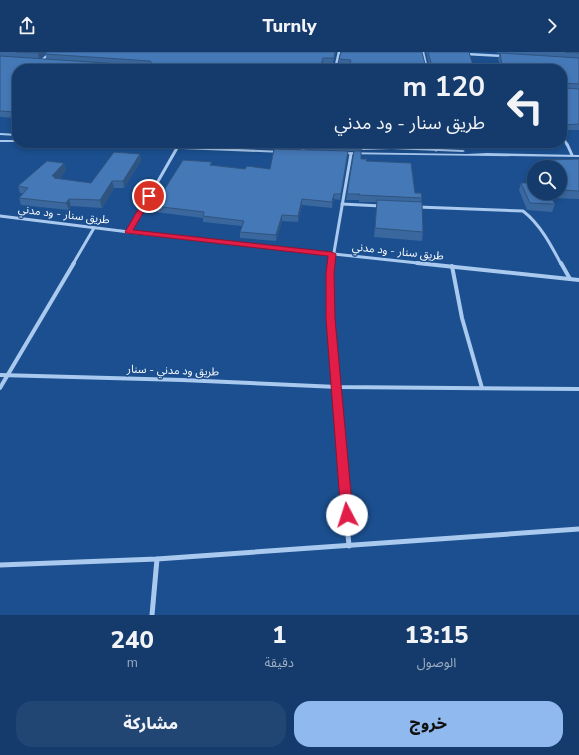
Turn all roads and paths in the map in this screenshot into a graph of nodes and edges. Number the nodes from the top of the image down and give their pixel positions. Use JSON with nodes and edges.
{"nodes":[{"id":1,"x":51,"y":52,"type":"edge"},
{"id":2,"x":339,"y":52,"type":"edge"},
{"id":3,"x":423,"y":52,"type":"edge"},
{"id":4,"x":462,"y":53,"type":"edge"},
{"id":5,"x":486,"y":53,"type":"edge"},
{"id":6,"x":508,"y":56,"type":"edge"},
{"id":7,"x":47,"y":62,"type":"edge"},
{"id":8,"x":336,"y":64,"type":"edge"},
{"id":9,"x":426,"y":64,"type":"edge"},
{"id":10,"x":0,"y":134,"type":"edge"},
{"id":11,"x":12,"y":135,"type":"edge"},
{"id":12,"x":0,"y":141,"type":"edge"},
{"id":13,"x":12,"y":141,"type":"edge"},
{"id":14,"x":567,"y":144,"type":"edge"},
{"id":15,"x":177,"y":148,"type":"joint"},
{"id":16,"x":292,"y":148,"type":"edge"},
{"id":17,"x":303,"y":149,"type":"joint"},
{"id":18,"x":436,"y":150,"type":"joint"},
{"id":19,"x":351,"y":154,"type":"junction"},
{"id":20,"x":487,"y":154,"type":"junction"},
{"id":21,"x":572,"y":155,"type":"junction"},
{"id":22,"x":579,"y":156,"type":"edge"},
{"id":23,"x":342,"y":204,"type":"junction"},
{"id":24,"x":387,"y":206,"type":"edge"},
{"id":25,"x":409,"y":207,"type":"edge"},
{"id":26,"x":0,"y":216,"type":"edge"},
{"id":27,"x":94,"y":228,"type":"junction"},
{"id":28,"x":129,"y":232,"type":"junction"},
{"id":29,"x":332,"y":254,"type":"junction"},
{"id":30,"x":452,"y":266,"type":"junction"},
{"id":31,"x":570,"y":279,"type":"junction"},
{"id":32,"x":579,"y":280,"type":"edge"},
{"id":33,"x":0,"y":375,"type":"edge"},
{"id":34,"x":8,"y":375,"type":"junction"},
{"id":35,"x":337,"y":387,"type":"junction"},
{"id":36,"x":0,"y":388,"type":"edge"},
{"id":37,"x":482,"y":388,"type":"junction"},
{"id":38,"x":579,"y":390,"type":"edge"},
{"id":39,"x":579,"y":529,"type":"edge"},
{"id":40,"x":349,"y":546,"type":"junction"},
{"id":41,"x":157,"y":559,"type":"junction"},
{"id":42,"x":0,"y":565,"type":"edge"},
{"id":43,"x":152,"y":615,"type":"edge"}],
"edges":[{"from":1,"to":7,"type":"street"},
{"from":2,"to":8,"type":"street"},
{"from":3,"to":9,"type":"street"},
{"from":4,"to":5,"type":"street"},
{"from":5,"to":6,"type":"street"},
{"from":10,"to":11,"type":"street"},
{"from":12,"to":13,"type":"street"},
{"from":14,"to":21,"type":"street"},
{"from":15,"to":17,"type":"street"},
{"from":15,"to":28,"type":"street"},
{"from":16,"to":17,"type":"street"},
{"from":18,"to":19,"type":"street"},
{"from":18,"to":20,"type":"street"},
{"from":19,"to":20,"type":"street"},
{"from":19,"to":23,"type":"street"},
{"from":20,"to":21,"type":"street"},
{"from":21,"to":22,"type":"street"},
{"from":23,"to":24,"type":"street"},
{"from":23,"to":29,"type":"street"},
{"from":25,"to":31,"type":"street"},
{"from":26,"to":27,"type":"street","name":"طريق سنار - ود مدني"},
{"from":27,"to":28,"type":"street","name":"طريق سنار - ود مدني"},
{"from":27,"to":34,"type":"street"},
{"from":28,"to":29,"type":"street","name":"طريق سنار - ود مدني"},
{"from":29,"to":30,"type":"street","name":"طريق سنار - ود مدني"},
{"from":29,"to":35,"type":"street"},
{"from":30,"to":31,"type":"street","name":"طريق سنار - ود مدني"},
{"from":30,"to":37,"type":"street"},
{"from":31,"to":32,"type":"street","name":"طريق سنار - ود مدني"},
{"from":33,"to":34,"type":"street","name":"طريق ود مدني - سنار"},
{"from":34,"to":35,"type":"street","name":"طريق ود مدني - سنار"},
{"from":34,"to":36,"type":"street"},
{"from":35,"to":37,"type":"street","name":"طريق ود مدني - سنار"},
{"from":35,"to":40,"type":"street"},
{"from":37,"to":38,"type":"street","name":"طريق ود مدني - سنار"},
{"from":39,"to":40,"type":"street"},
{"from":40,"to":41,"type":"street"},
{"from":41,"to":42,"type":"street"},
{"from":41,"to":43,"type":"street"}]}
